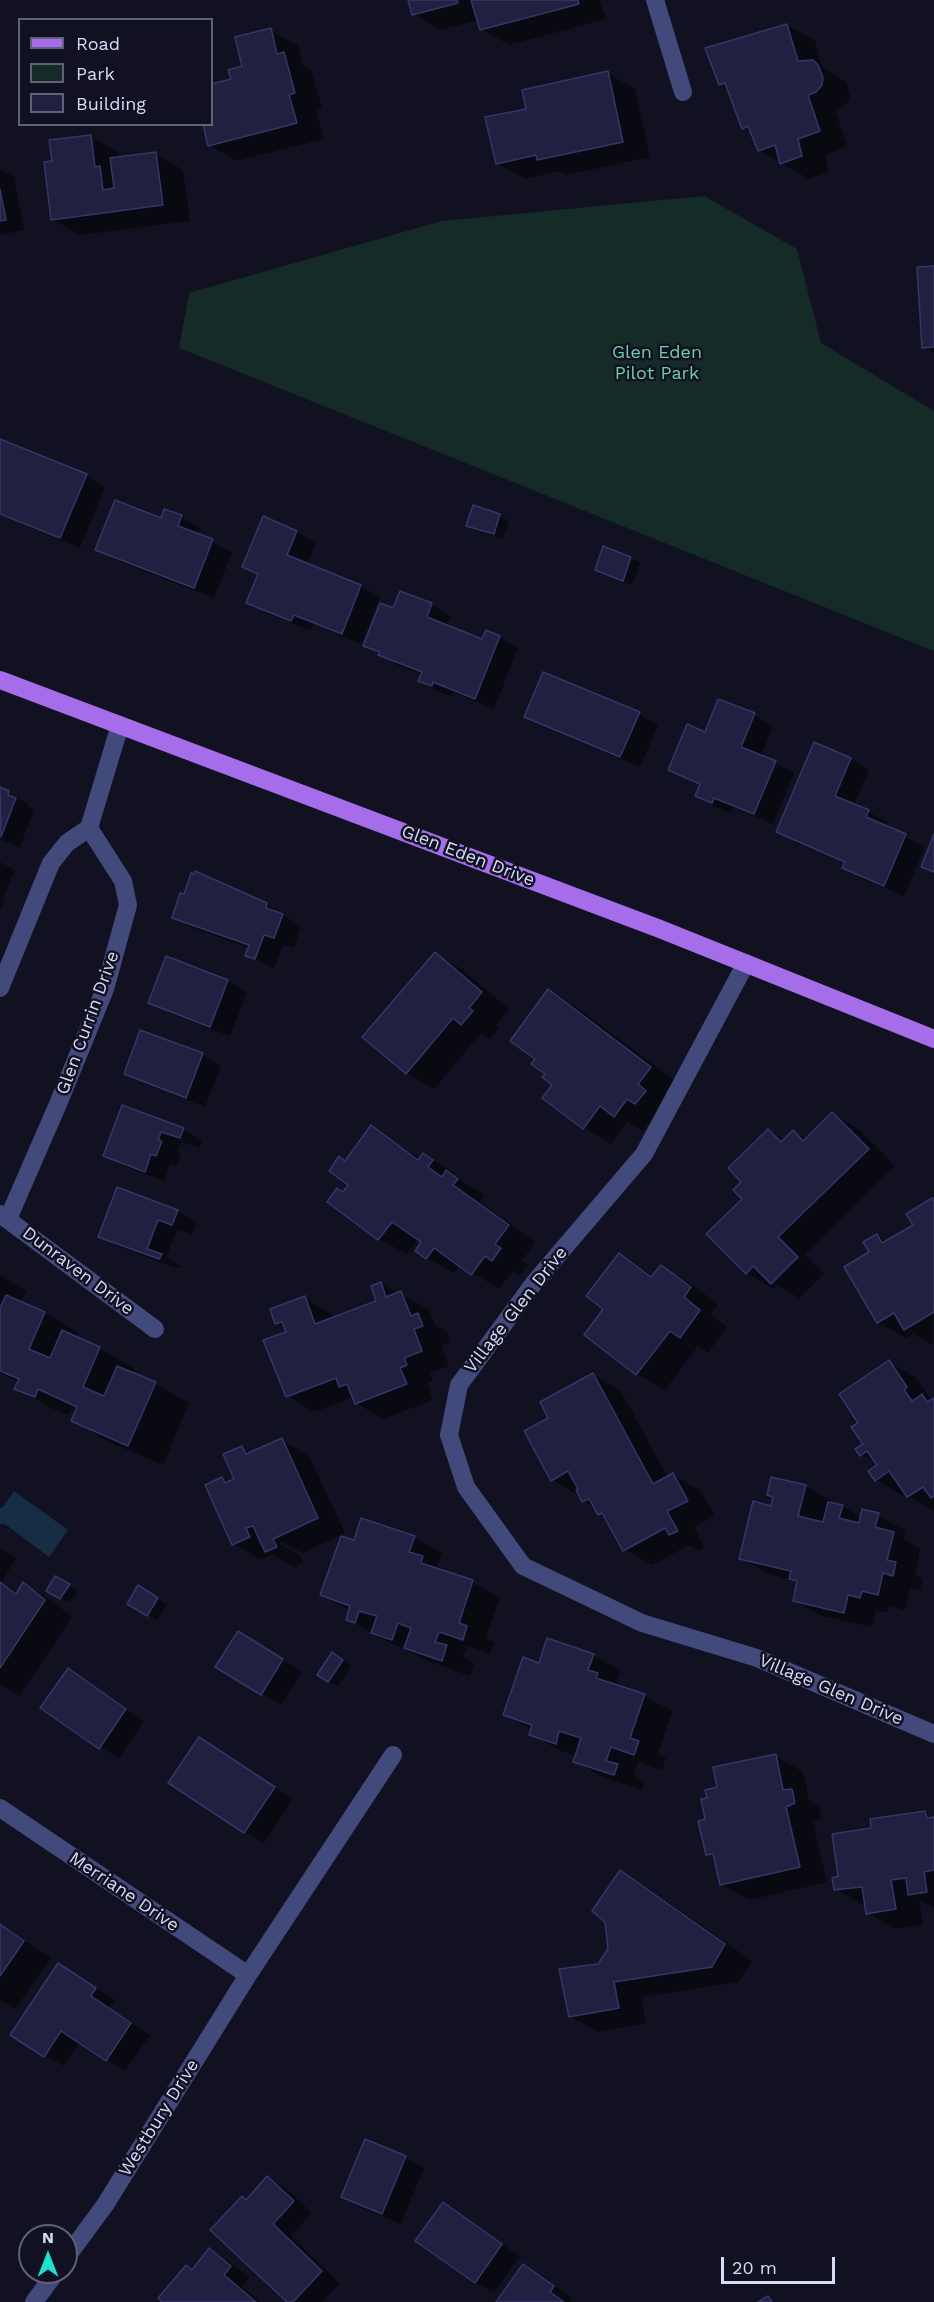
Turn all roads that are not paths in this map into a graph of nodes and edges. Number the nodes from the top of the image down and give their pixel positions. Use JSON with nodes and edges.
{"nodes":[{"id":1,"x":655,"y":0,"type":"edge"},
{"id":2,"x":683,"y":92,"type":"dead end"},
{"id":3,"x":0,"y":680,"type":"edge"},
{"id":4,"x":120,"y":725,"type":"junction"},
{"id":5,"x":89,"y":828,"type":"junction"},
{"id":6,"x":746,"y":963,"type":"junction"},
{"id":7,"x":0,"y":988,"type":"edge"},
{"id":8,"x":934,"y":1039,"type":"edge"},
{"id":9,"x":4,"y":1217,"type":"edge"},
{"id":10,"x":155,"y":1329,"type":"dead end"},
{"id":11,"x":934,"y":1734,"type":"edge"},
{"id":12,"x":393,"y":1755,"type":"dead end"},
{"id":13,"x":0,"y":1808,"type":"edge"},
{"id":14,"x":248,"y":1975,"type":"junction"},
{"id":15,"x":78,"y":2242,"type":"edge"},
{"id":16,"x":47,"y":2284,"type":"edge"},
{"id":17,"x":34,"y":2302,"type":"edge"}],
"edges":[{"from":1,"to":2,"type":"street"},
{"from":3,"to":4,"type":"main road","name":"Glen Eden Drive"},
{"from":4,"to":5,"type":"street"},
{"from":4,"to":6,"type":"main road","name":"Glen Eden Drive"},
{"from":5,"to":7,"type":"street"},
{"from":5,"to":9,"type":"street","name":"Glen Currin Drive"},
{"from":6,"to":8,"type":"main road","name":"Glen Eden Drive"},
{"from":6,"to":11,"type":"street","name":"Village Glen Drive"},
{"from":9,"to":10,"type":"street","name":"Dunraven Drive"},
{"from":12,"to":14,"type":"street","name":"Westbury Drive"},
{"from":13,"to":14,"type":"street","name":"Merriane Drive"},
{"from":14,"to":15,"type":"street","name":"Westbury Drive"},
{"from":16,"to":17,"type":"street"}]}
